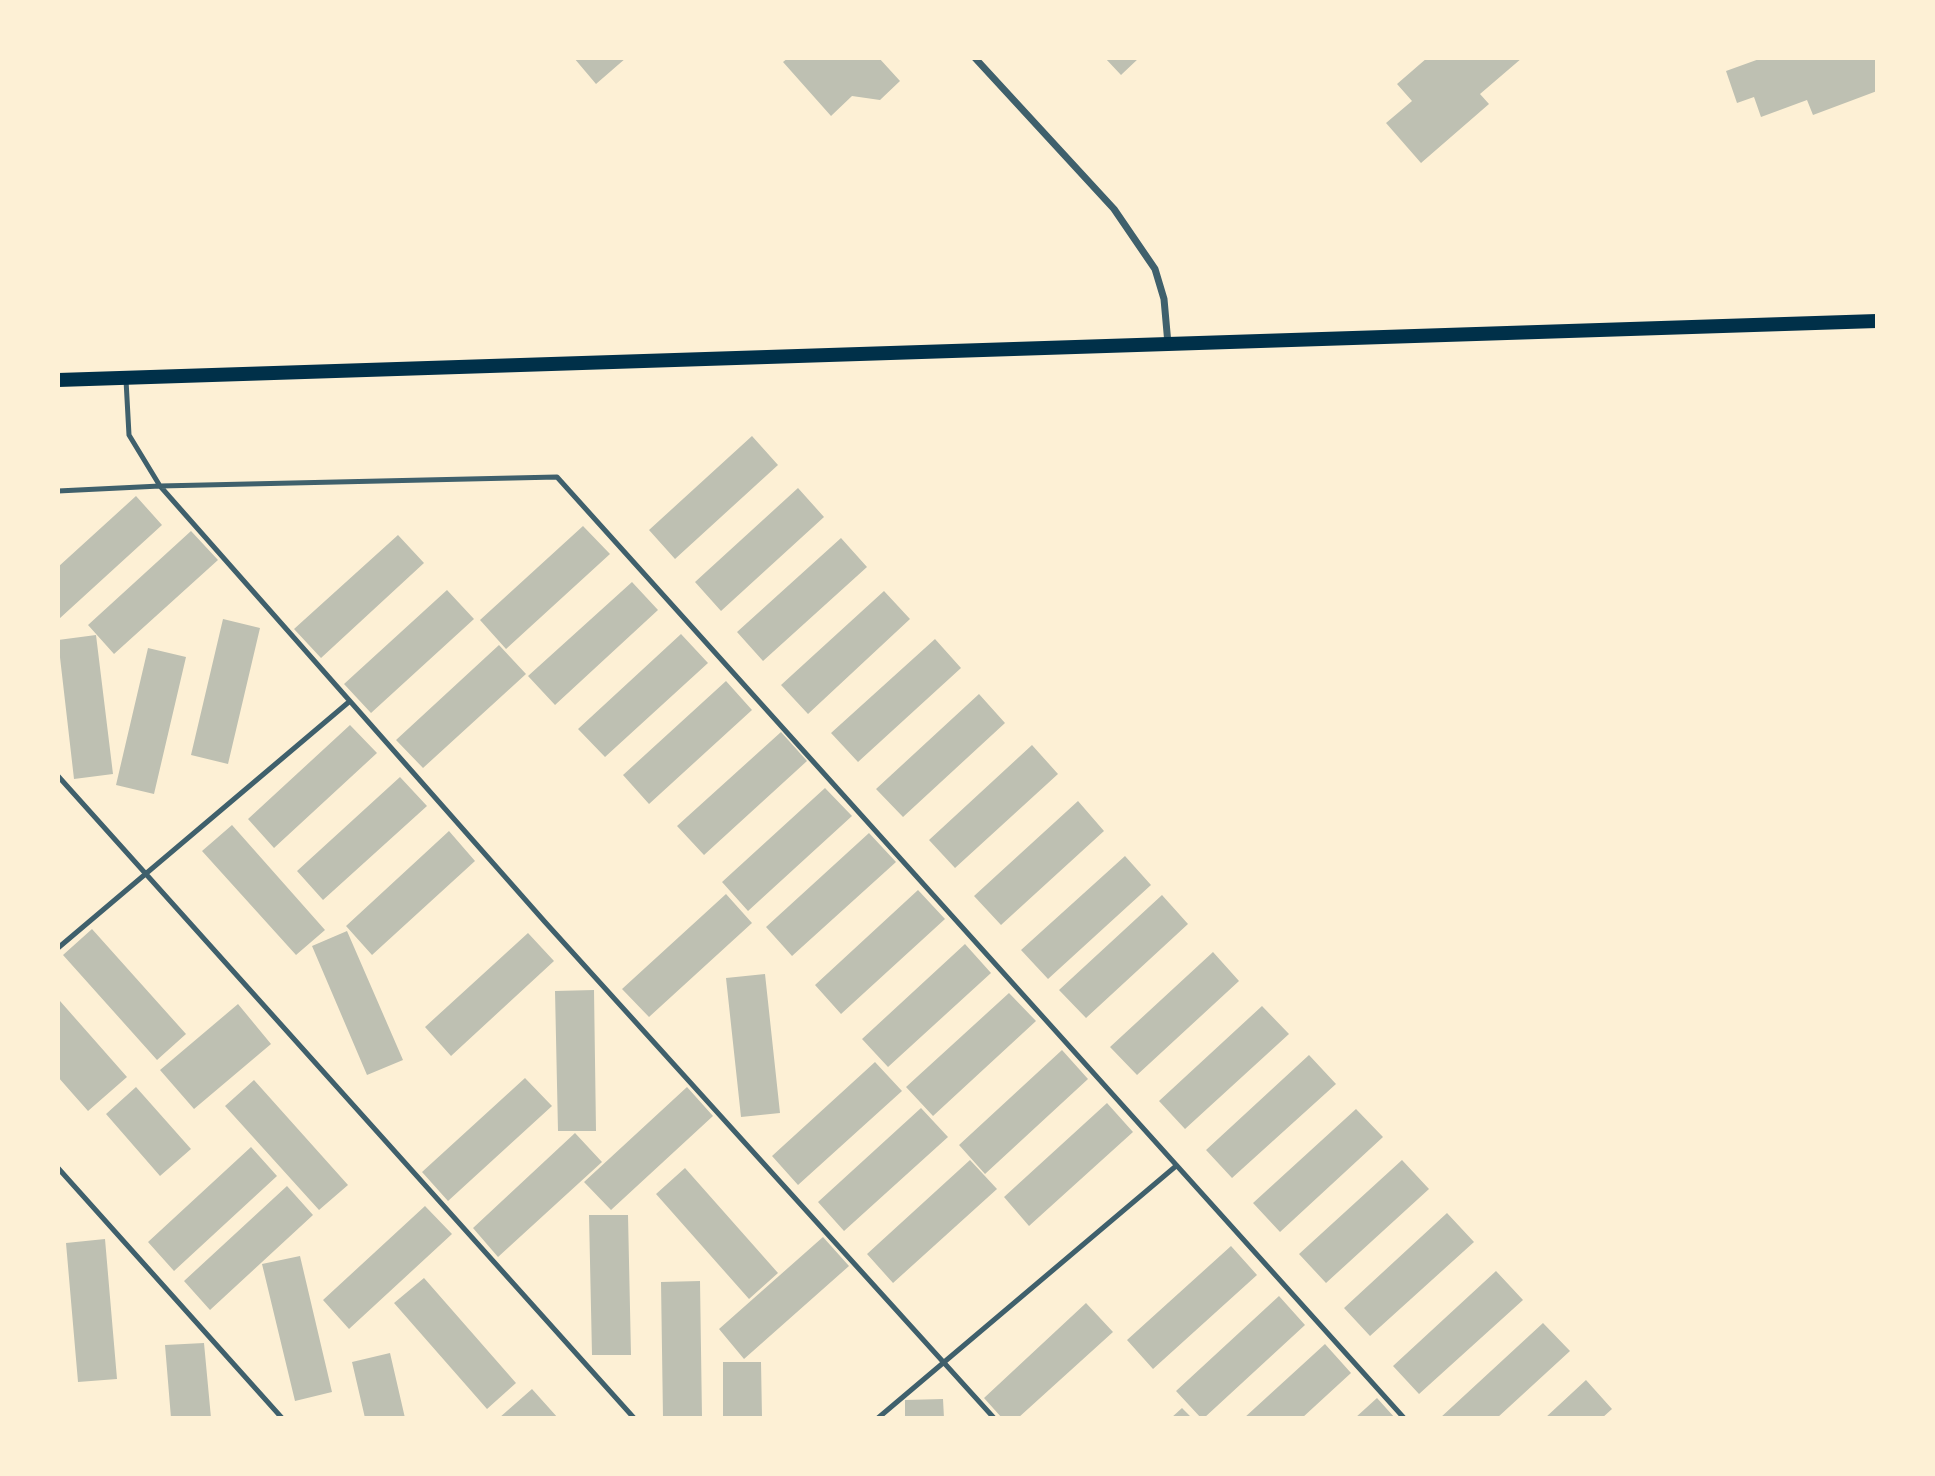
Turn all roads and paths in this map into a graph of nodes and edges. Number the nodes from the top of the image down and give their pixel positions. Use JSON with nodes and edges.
{"nodes":[{"id":1,"x":975,"y":58,"type":"edge"},
{"id":2,"x":1877,"y":321,"type":"edge"},
{"id":3,"x":1168,"y":344,"type":"junction"},
{"id":4,"x":125,"y":377,"type":"junction"},
{"id":5,"x":58,"y":380,"type":"edge"},
{"id":6,"x":160,"y":486,"type":"junction"},
{"id":7,"x":58,"y":491,"type":"edge"},
{"id":8,"x":350,"y":701,"type":"junction"},
{"id":9,"x":58,"y":776,"type":"edge"},
{"id":10,"x":145,"y":875,"type":"junction"},
{"id":11,"x":58,"y":948,"type":"edge"},
{"id":12,"x":1176,"y":1166,"type":"junction"},
{"id":13,"x":58,"y":1168,"type":"edge"},
{"id":14,"x":945,"y":1362,"type":"junction"},
{"id":15,"x":282,"y":1418,"type":"edge"},
{"id":16,"x":634,"y":1418,"type":"edge"},
{"id":17,"x":878,"y":1418,"type":"edge"},
{"id":18,"x":994,"y":1418,"type":"edge"},
{"id":19,"x":1404,"y":1418,"type":"edge"}],
"edges":[{"from":1,"to":3,"type":"street"},
{"from":2,"to":3,"type":"main road"},
{"from":3,"to":4,"type":"main road"},
{"from":4,"to":5,"type":"main road"},
{"from":4,"to":6,"type":"lane"},
{"from":6,"to":7,"type":"lane"},
{"from":6,"to":8,"type":"lane"},
{"from":6,"to":12,"type":"lane"},
{"from":8,"to":10,"type":"lane"},
{"from":8,"to":14,"type":"lane"},
{"from":9,"to":10,"type":"lane"},
{"from":10,"to":11,"type":"lane"},
{"from":10,"to":16,"type":"lane"},
{"from":12,"to":14,"type":"lane"},
{"from":12,"to":19,"type":"lane"},
{"from":13,"to":15,"type":"lane"},
{"from":14,"to":17,"type":"lane"},
{"from":14,"to":18,"type":"lane"}]}
